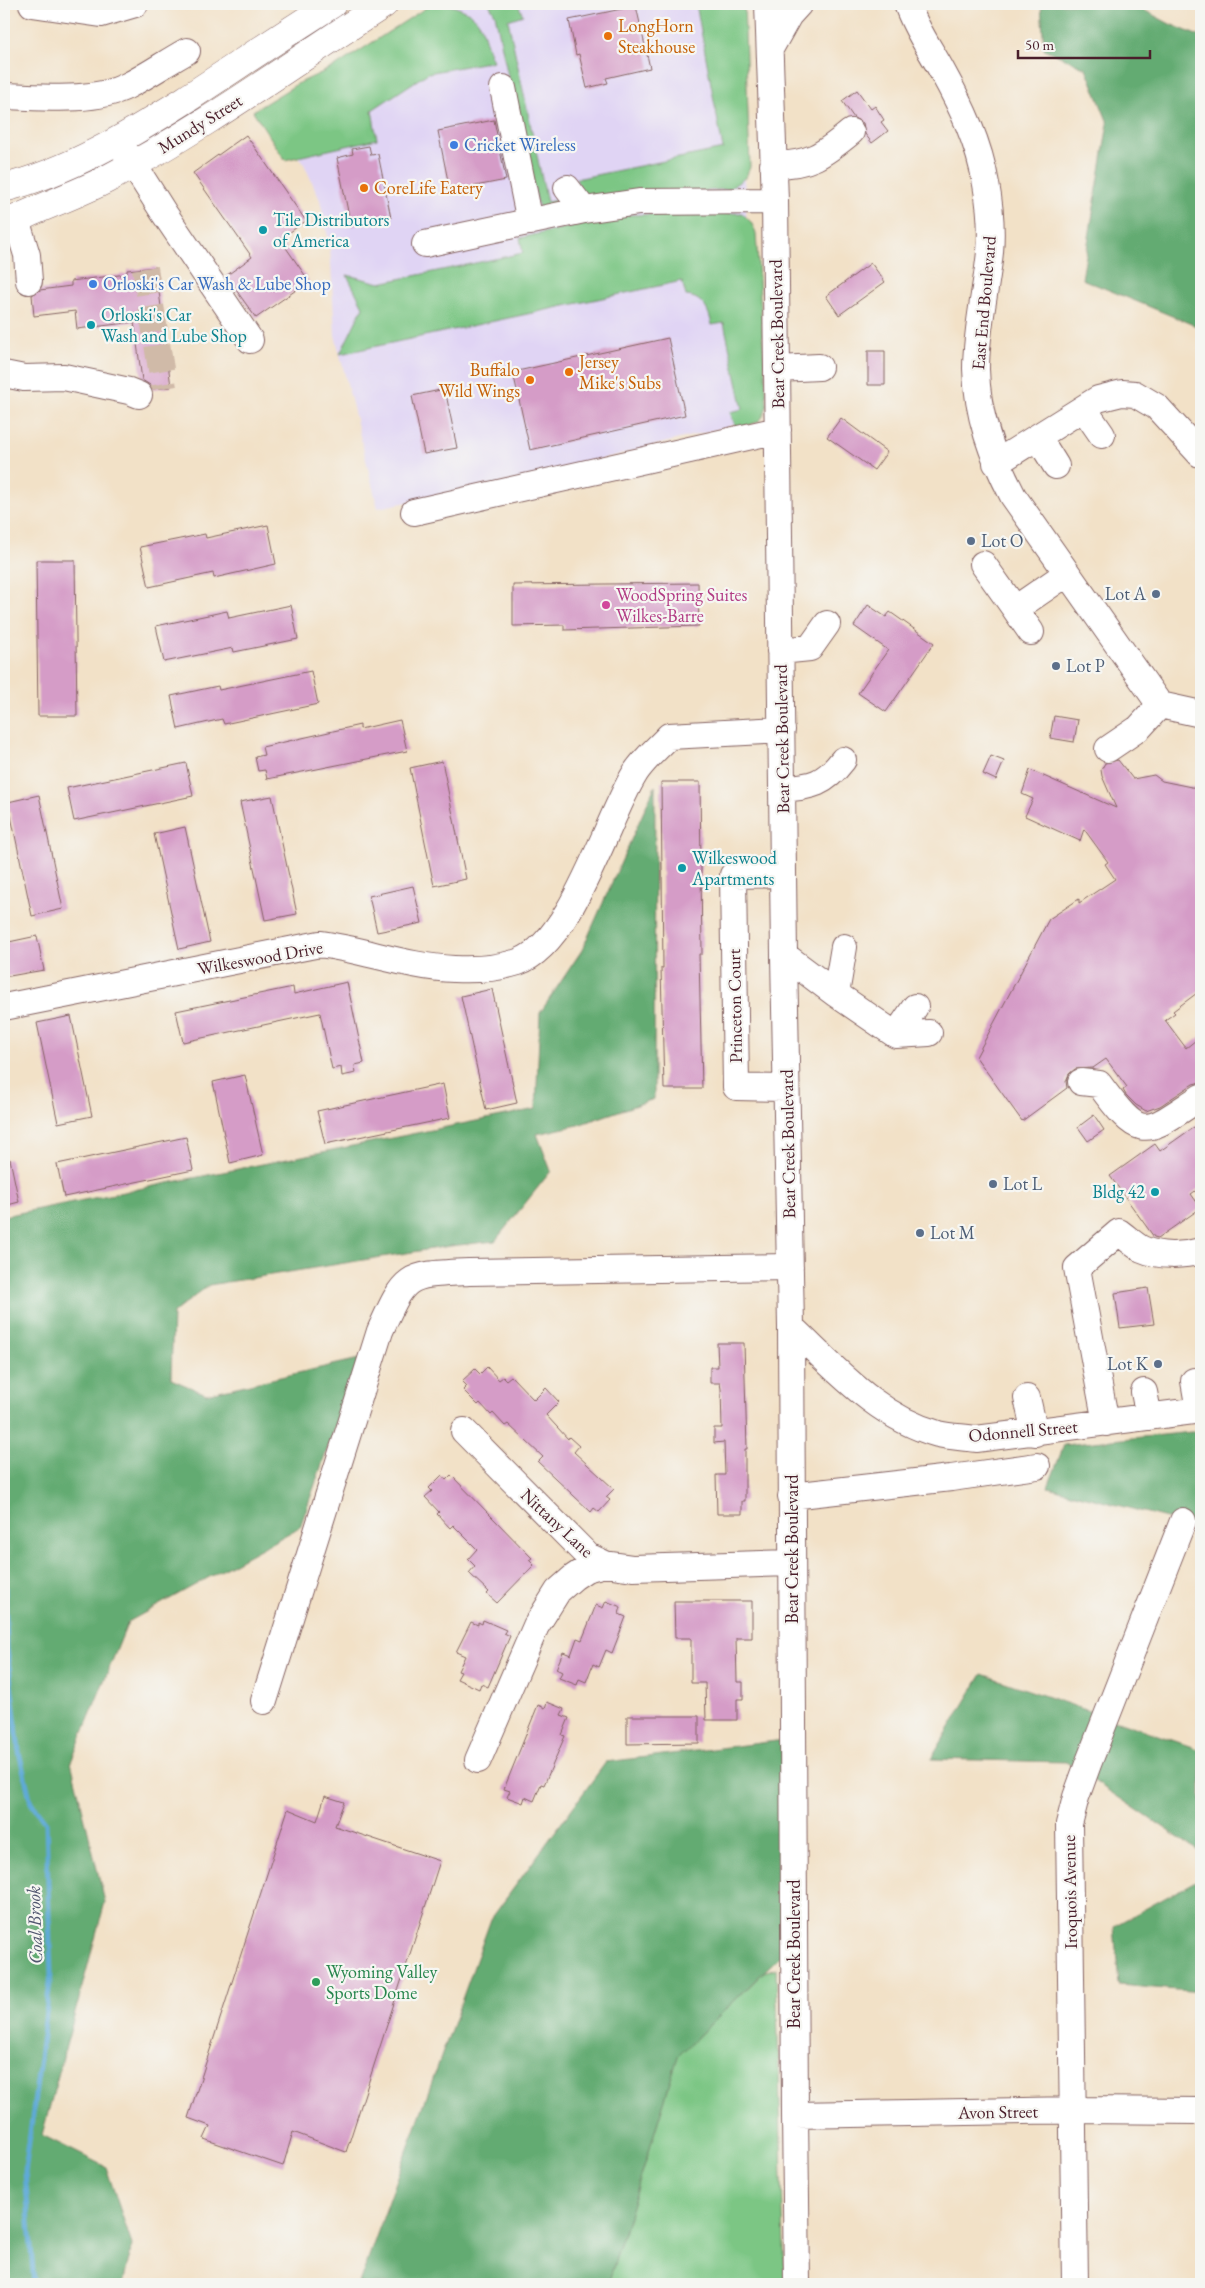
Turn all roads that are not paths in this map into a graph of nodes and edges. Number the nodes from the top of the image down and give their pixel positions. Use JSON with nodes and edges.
{"nodes":[{"id":1,"x":32,"y":4,"type":"edge"},
{"id":2,"x":135,"y":4,"type":"edge"},
{"id":3,"x":332,"y":4,"type":"edge"},
{"id":4,"x":384,"y":4,"type":"edge"},
{"id":5,"x":768,"y":4,"type":"edge"},
{"id":6,"x":799,"y":4,"type":"edge"},
{"id":7,"x":908,"y":4,"type":"edge"},
{"id":8,"x":187,"y":51,"type":"dead end"},
{"id":9,"x":770,"y":51,"type":"junction"},
{"id":10,"x":504,"y":88,"type":"dead end"},
{"id":11,"x":4,"y":96,"type":"edge"},
{"id":12,"x":851,"y":132,"type":"dead end"},
{"id":13,"x":118,"y":140,"type":"junction"},
{"id":14,"x":133,"y":164,"type":"junction"},
{"id":15,"x":772,"y":166,"type":"junction"},
{"id":16,"x":4,"y":188,"type":"edge"},
{"id":17,"x":568,"y":188,"type":"dead end"},
{"id":18,"x":775,"y":201,"type":"junction"},
{"id":19,"x":584,"y":210,"type":"junction"},
{"id":20,"x":10,"y":220,"type":"edge"},
{"id":21,"x":530,"y":222,"type":"junction"},
{"id":22,"x":425,"y":244,"type":"dead end"},
{"id":23,"x":29,"y":281,"type":"dead end"},
{"id":24,"x":250,"y":340,"type":"dead end"},
{"id":25,"x":819,"y":367,"type":"dead end"},
{"id":26,"x":778,"y":368,"type":"junction"},
{"id":27,"x":4,"y":374,"type":"edge"},
{"id":28,"x":139,"y":395,"type":"dead end"},
{"id":29,"x":1084,"y":409,"type":"junction"},
{"id":30,"x":778,"y":430,"type":"junction"},
{"id":31,"x":1102,"y":435,"type":"dead end"},
{"id":32,"x":1038,"y":437,"type":"junction"},
{"id":33,"x":1200,"y":454,"type":"dead end"},
{"id":34,"x":996,"y":463,"type":"junction"},
{"id":35,"x":1056,"y":466,"type":"dead end"},
{"id":36,"x":414,"y":512,"type":"dead end"},
{"id":37,"x":983,"y":564,"type":"dead end"},
{"id":38,"x":1066,"y":574,"type":"junction"},
{"id":39,"x":1015,"y":609,"type":"junction"},
{"id":40,"x":827,"y":624,"type":"dead end"},
{"id":41,"x":1031,"y":632,"type":"dead end"},
{"id":42,"x":780,"y":651,"type":"junction"},
{"id":43,"x":1160,"y":705,"type":"junction"},
{"id":44,"x":1196,"y":718,"type":"edge"},
{"id":45,"x":782,"y":730,"type":"junction"},
{"id":46,"x":1108,"y":749,"type":"dead end"},
{"id":47,"x":843,"y":760,"type":"dead end"},
{"id":48,"x":783,"y":789,"type":"junction"},
{"id":49,"x":783,"y":874,"type":"junction"},
{"id":50,"x":844,"y":947,"type":"dead end"},
{"id":51,"x":784,"y":955,"type":"junction"},
{"id":52,"x":836,"y":994,"type":"junction"},
{"id":53,"x":4,"y":1007,"type":"edge"},
{"id":54,"x":915,"y":1007,"type":"dead end"},
{"id":55,"x":929,"y":1034,"type":"dead end"},
{"id":56,"x":896,"y":1035,"type":"junction"},
{"id":57,"x":1081,"y":1082,"type":"dead end"},
{"id":58,"x":786,"y":1088,"type":"junction"},
{"id":59,"x":1201,"y":1097,"type":"edge"},
{"id":60,"x":1201,"y":1251,"type":"edge"},
{"id":61,"x":790,"y":1267,"type":"junction"},
{"id":62,"x":791,"y":1327,"type":"junction"},
{"id":63,"x":1194,"y":1381,"type":"dead end"},
{"id":64,"x":1144,"y":1392,"type":"dead end"},
{"id":65,"x":1027,"y":1398,"type":"dead end"},
{"id":66,"x":1200,"y":1410,"type":"edge"},
{"id":67,"x":1149,"y":1417,"type":"junction"},
{"id":68,"x":1106,"y":1423,"type":"junction"},
{"id":69,"x":464,"y":1431,"type":"dead end"},
{"id":70,"x":1035,"y":1433,"type":"junction"},
{"id":71,"x":1037,"y":1466,"type":"dead end"},
{"id":72,"x":791,"y":1496,"type":"junction"},
{"id":73,"x":1183,"y":1521,"type":"dead end"},
{"id":74,"x":605,"y":1564,"type":"junction"},
{"id":75,"x":792,"y":1564,"type":"junction"},
{"id":76,"x":264,"y":1701,"type":"dead end"},
{"id":77,"x":478,"y":1760,"type":"dead end"},
{"id":78,"x":1073,"y":2110,"type":"junction"},
{"id":79,"x":1201,"y":2111,"type":"edge"},
{"id":80,"x":795,"y":2115,"type":"junction"},
{"id":81,"x":797,"y":2284,"type":"edge"},
{"id":82,"x":1075,"y":2284,"type":"edge"}],
"edges":[{"from":1,"to":2,"type":"street"},
{"from":3,"to":13,"type":"main road","name":"Mundy Street"},
{"from":4,"to":14,"type":"main road","name":"Mundy Street"},
{"from":5,"to":9,"type":"street","name":"Bear Creek Boulevard"},
{"from":6,"to":9,"type":"street"},
{"from":7,"to":34,"type":"street","name":"East End Boulevard"},
{"from":8,"to":11,"type":"street"},
{"from":9,"to":15,"type":"street","name":"Bear Creek Boulevard"},
{"from":10,"to":21,"type":"street"},
{"from":12,"to":15,"type":"street"},
{"from":13,"to":14,"type":"street"},
{"from":13,"to":16,"type":"main road","name":"Mundy Street"},
{"from":14,"to":20,"type":"main road","name":"Mundy Street"},
{"from":14,"to":24,"type":"street"},
{"from":15,"to":18,"type":"street","name":"Bear Creek Boulevard"},
{"from":17,"to":19,"type":"street"},
{"from":18,"to":19,"type":"street"},
{"from":18,"to":26,"type":"street","name":"Bear Creek Boulevard"},
{"from":19,"to":21,"type":"street"},
{"from":20,"to":23,"type":"street"},
{"from":21,"to":22,"type":"street"},
{"from":25,"to":26,"type":"street"},
{"from":26,"to":30,"type":"street","name":"Bear Creek Boulevard"},
{"from":27,"to":28,"type":"street"},
{"from":29,"to":31,"type":"street"},
{"from":29,"to":32,"type":"street"},
{"from":29,"to":33,"type":"street"},
{"from":30,"to":36,"type":"street"},
{"from":30,"to":42,"type":"street","name":"Bear Creek Boulevard"},
{"from":32,"to":34,"type":"street"},
{"from":32,"to":35,"type":"street"},
{"from":34,"to":38,"type":"street","name":"East End Boulevard"},
{"from":37,"to":39,"type":"street"},
{"from":38,"to":39,"type":"street"},
{"from":38,"to":43,"type":"street","name":"East End Boulevard"},
{"from":39,"to":41,"type":"street"},
{"from":40,"to":42,"type":"street"},
{"from":42,"to":45,"type":"street","name":"Bear Creek Boulevard"},
{"from":43,"to":44,"type":"street"},
{"from":43,"to":46,"type":"street"},
{"from":45,"to":48,"type":"street","name":"Bear Creek Boulevard"},
{"from":45,"to":53,"type":"street","name":"Wilkeswood Drive"},
{"from":47,"to":48,"type":"street"},
{"from":48,"to":49,"type":"street","name":"Bear Creek Boulevard"},
{"from":49,"to":51,"type":"street","name":"Bear Creek Boulevard"},
{"from":49,"to":58,"type":"street","name":"Princeton Court"},
{"from":50,"to":52,"type":"street"},
{"from":51,"to":52,"type":"street"},
{"from":51,"to":58,"type":"street","name":"Bear Creek Boulevard"},
{"from":52,"to":56,"type":"street"},
{"from":54,"to":56,"type":"street"},
{"from":55,"to":56,"type":"street"},
{"from":57,"to":59,"type":"street"},
{"from":58,"to":61,"type":"street","name":"Bear Creek Boulevard"},
{"from":60,"to":68,"type":"street"},
{"from":61,"to":62,"type":"street","name":"Bear Creek Boulevard"},
{"from":61,"to":76,"type":"street"},
{"from":62,"to":70,"type":"street","name":"Odonnell Street"},
{"from":62,"to":72,"type":"street","name":"Bear Creek Boulevard"},
{"from":63,"to":66,"type":"street"},
{"from":64,"to":67,"type":"street"},
{"from":65,"to":70,"type":"street"},
{"from":66,"to":67,"type":"street","name":"Odonnell Street"},
{"from":67,"to":68,"type":"street","name":"Odonnell Street"},
{"from":68,"to":70,"type":"street","name":"Odonnell Street"},
{"from":69,"to":74,"type":"street","name":"Nittany Lane"},
{"from":71,"to":72,"type":"street"},
{"from":72,"to":75,"type":"street","name":"Bear Creek Boulevard"},
{"from":73,"to":78,"type":"street","name":"Iroquois Avenue"},
{"from":74,"to":75,"type":"street","name":"Nittany Lane"},
{"from":74,"to":77,"type":"street"},
{"from":75,"to":80,"type":"street","name":"Bear Creek Boulevard"},
{"from":78,"to":79,"type":"street","name":"Avon Street"},
{"from":78,"to":80,"type":"street","name":"Avon Street"},
{"from":78,"to":82,"type":"street","name":"Iroquois Avenue"},
{"from":80,"to":81,"type":"street","name":"Bear Creek Boulevard"}]}
